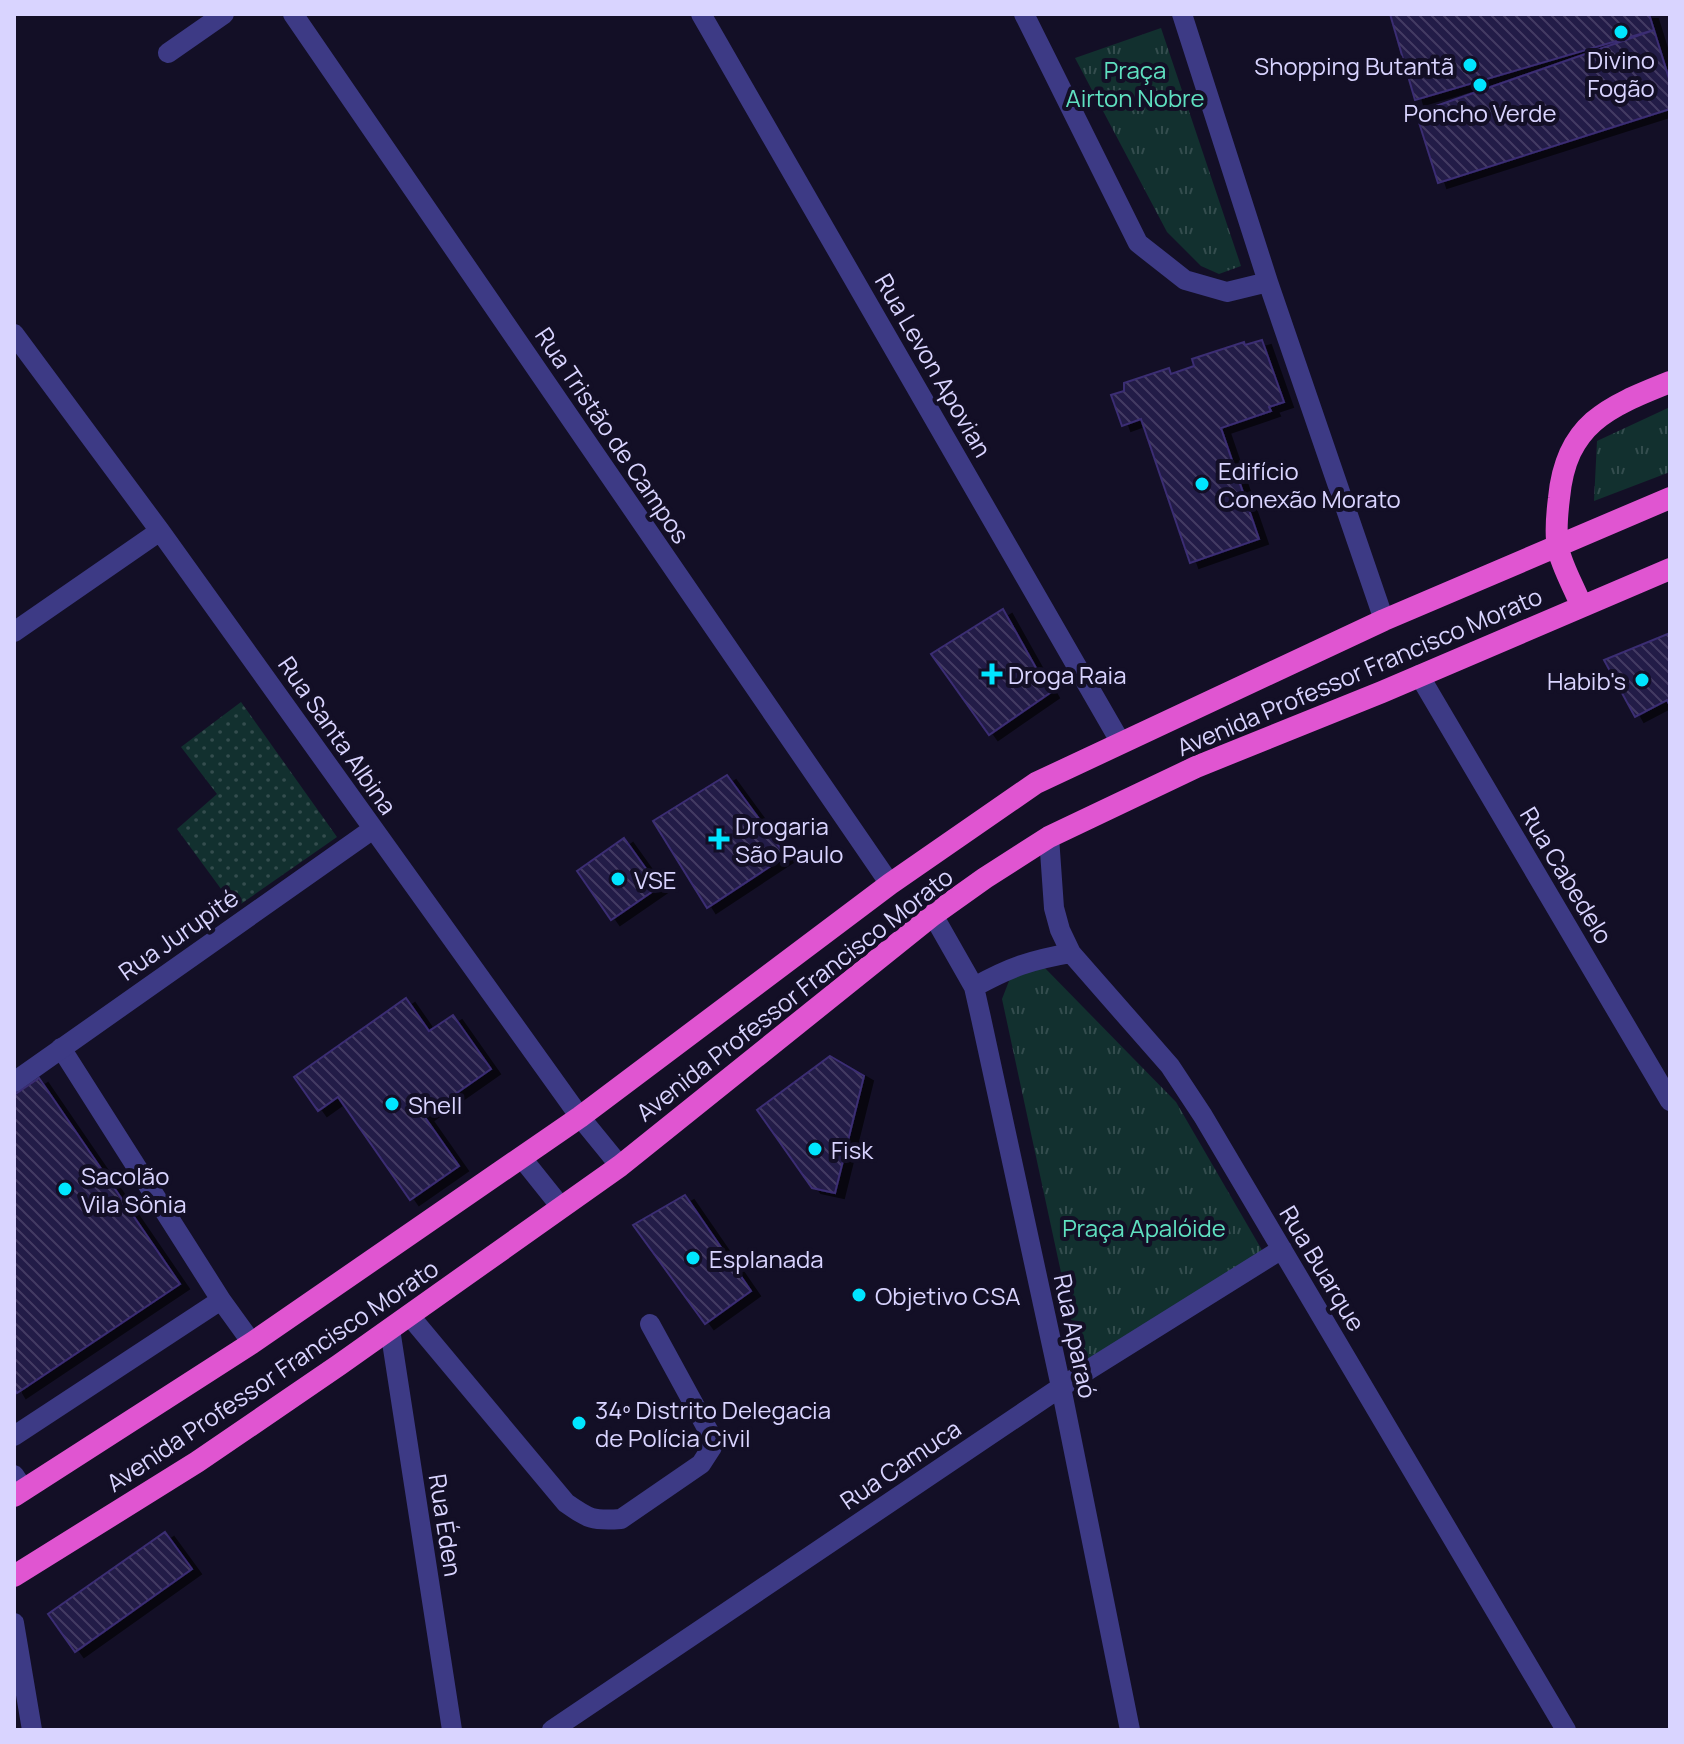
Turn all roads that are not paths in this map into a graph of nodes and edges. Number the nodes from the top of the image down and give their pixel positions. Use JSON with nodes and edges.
{"nodes":[{"id":1,"x":224,"y":14,"type":"edge"},
{"id":2,"x":293,"y":14,"type":"edge"},
{"id":3,"x":701,"y":14,"type":"edge"},
{"id":4,"x":1024,"y":14,"type":"edge"},
{"id":5,"x":1182,"y":14,"type":"edge"},
{"id":6,"x":168,"y":53,"type":"dead end"},
{"id":7,"x":1268,"y":282,"type":"junction"},
{"id":8,"x":14,"y":334,"type":"edge"},
{"id":9,"x":1670,"y":382,"type":"edge"},
{"id":10,"x":1670,"y":498,"type":"edge"},
{"id":11,"x":160,"y":531,"type":"junction"},
{"id":12,"x":1558,"y":548,"type":"junction"},
{"id":13,"x":1670,"y":569,"type":"edge"},
{"id":14,"x":1581,"y":605,"type":"junction"},
{"id":15,"x":1384,"y":620,"type":"junction"},
{"id":16,"x":14,"y":632,"type":"edge"},
{"id":17,"x":1419,"y":675,"type":"junction"},
{"id":18,"x":1121,"y":743,"type":"junction"},
{"id":19,"x":373,"y":829,"type":"junction"},
{"id":20,"x":1049,"y":837,"type":"junction"},
{"id":21,"x":890,"y":884,"type":"junction"},
{"id":22,"x":933,"y":915,"type":"junction"},
{"id":23,"x":1071,"y":953,"type":"junction"},
{"id":24,"x":974,"y":987,"type":"junction"},
{"id":25,"x":61,"y":1048,"type":"junction"},
{"id":26,"x":14,"y":1082,"type":"edge"},
{"id":27,"x":1670,"y":1101,"type":"edge"},
{"id":28,"x":580,"y":1117,"type":"junction"},
{"id":29,"x":521,"y":1157,"type":"junction"},
{"id":30,"x":620,"y":1166,"type":"junction"},
{"id":31,"x":561,"y":1207,"type":"junction"},
{"id":32,"x":1282,"y":1249,"type":"junction"},
{"id":33,"x":221,"y":1300,"type":"junction"},
{"id":34,"x":409,"y":1315,"type":"junction"},
{"id":35,"x":650,"y":1324,"type":"dead end"},
{"id":36,"x":390,"y":1329,"type":"junction"},
{"id":37,"x":252,"y":1343,"type":"junction"},
{"id":38,"x":1061,"y":1387,"type":"junction"},
{"id":39,"x":14,"y":1436,"type":"edge"},
{"id":40,"x":17,"y":1487,"type":"edge"},
{"id":41,"x":14,"y":1576,"type":"edge"},
{"id":42,"x":14,"y":1623,"type":"edge"},
{"id":43,"x":32,"y":1730,"type":"edge"},
{"id":44,"x":452,"y":1730,"type":"edge"},
{"id":45,"x":552,"y":1730,"type":"edge"},
{"id":46,"x":1130,"y":1730,"type":"edge"},
{"id":47,"x":1566,"y":1730,"type":"edge"}],
"edges":[{"from":1,"to":6,"type":"street"},
{"from":2,"to":21,"type":"street","name":"Rua Tristão de Campos"},
{"from":3,"to":18,"type":"street","name":"Rua Levon Apovian"},
{"from":4,"to":7,"type":"street"},
{"from":5,"to":7,"type":"street"},
{"from":7,"to":15,"type":"street"},
{"from":8,"to":11,"type":"street","name":"Rua Santa Albina"},
{"from":9,"to":12,"type":"highway"},
{"from":10,"to":12,"type":"highway","name":"Avenida Professor Francisco Morato"},
{"from":11,"to":16,"type":"street"},
{"from":11,"to":19,"type":"street","name":"Rua Santa Albina"},
{"from":12,"to":14,"type":"highway"},
{"from":12,"to":15,"type":"highway","name":"Avenida Professor Francisco Morato"},
{"from":13,"to":14,"type":"highway","name":"Avenida Professor Francisco Morato"},
{"from":14,"to":17,"type":"highway","name":"Avenida Professor Francisco Morato"},
{"from":15,"to":18,"type":"highway","name":"Avenida Professor Francisco Morato"},
{"from":17,"to":20,"type":"highway","name":"Avenida Professor Francisco Morato"},
{"from":17,"to":27,"type":"street","name":"Rua Cabedelo"},
{"from":18,"to":21,"type":"highway","name":"Avenida Professor Francisco Morato"},
{"from":19,"to":25,"type":"street","name":"Rua Jurupité"},
{"from":19,"to":28,"type":"street","name":"Rua Santa Albina"},
{"from":20,"to":22,"type":"highway","name":"Avenida Professor Francisco Morato"},
{"from":20,"to":23,"type":"street","name":"Rua Buarque"},
{"from":21,"to":28,"type":"highway","name":"Avenida Professor Francisco Morato"},
{"from":22,"to":24,"type":"street","name":"Rua Aparaó"},
{"from":22,"to":30,"type":"highway","name":"Avenida Professor Francisco Morato"},
{"from":23,"to":24,"type":"street"},
{"from":23,"to":32,"type":"street","name":"Rua Buarque"},
{"from":24,"to":38,"type":"street","name":"Rua Aparaó"},
{"from":25,"to":26,"type":"street","name":"Rua Jurupité"},
{"from":25,"to":33,"type":"street"},
{"from":28,"to":29,"type":"highway","name":"Avenida Professor Francisco Morato"},
{"from":28,"to":30,"type":"street","name":"Rua Santa Albina"},
{"from":29,"to":31,"type":"street"},
{"from":29,"to":37,"type":"highway","name":"Avenida Professor Francisco Morato"},
{"from":30,"to":31,"type":"highway","name":"Avenida Professor Francisco Morato"},
{"from":31,"to":34,"type":"highway","name":"Avenida Professor Francisco Morato"},
{"from":32,"to":38,"type":"street","name":"Rua Camuca"},
{"from":32,"to":47,"type":"street","name":"Rua Buarque"},
{"from":33,"to":37,"type":"street"},
{"from":33,"to":39,"type":"street"},
{"from":34,"to":35,"type":"street"},
{"from":34,"to":36,"type":"highway","name":"Avenida Professor Francisco Morato"},
{"from":36,"to":41,"type":"highway","name":"Avenida Professor Francisco Morato"},
{"from":36,"to":44,"type":"street","name":"Rua Éden"},
{"from":37,"to":40,"type":"highway","name":"Avenida Professor Francisco Morato"},
{"from":38,"to":45,"type":"street","name":"Rua Camuca"},
{"from":38,"to":46,"type":"street","name":"Rua Aparaó"},
{"from":42,"to":43,"type":"street"}]}
